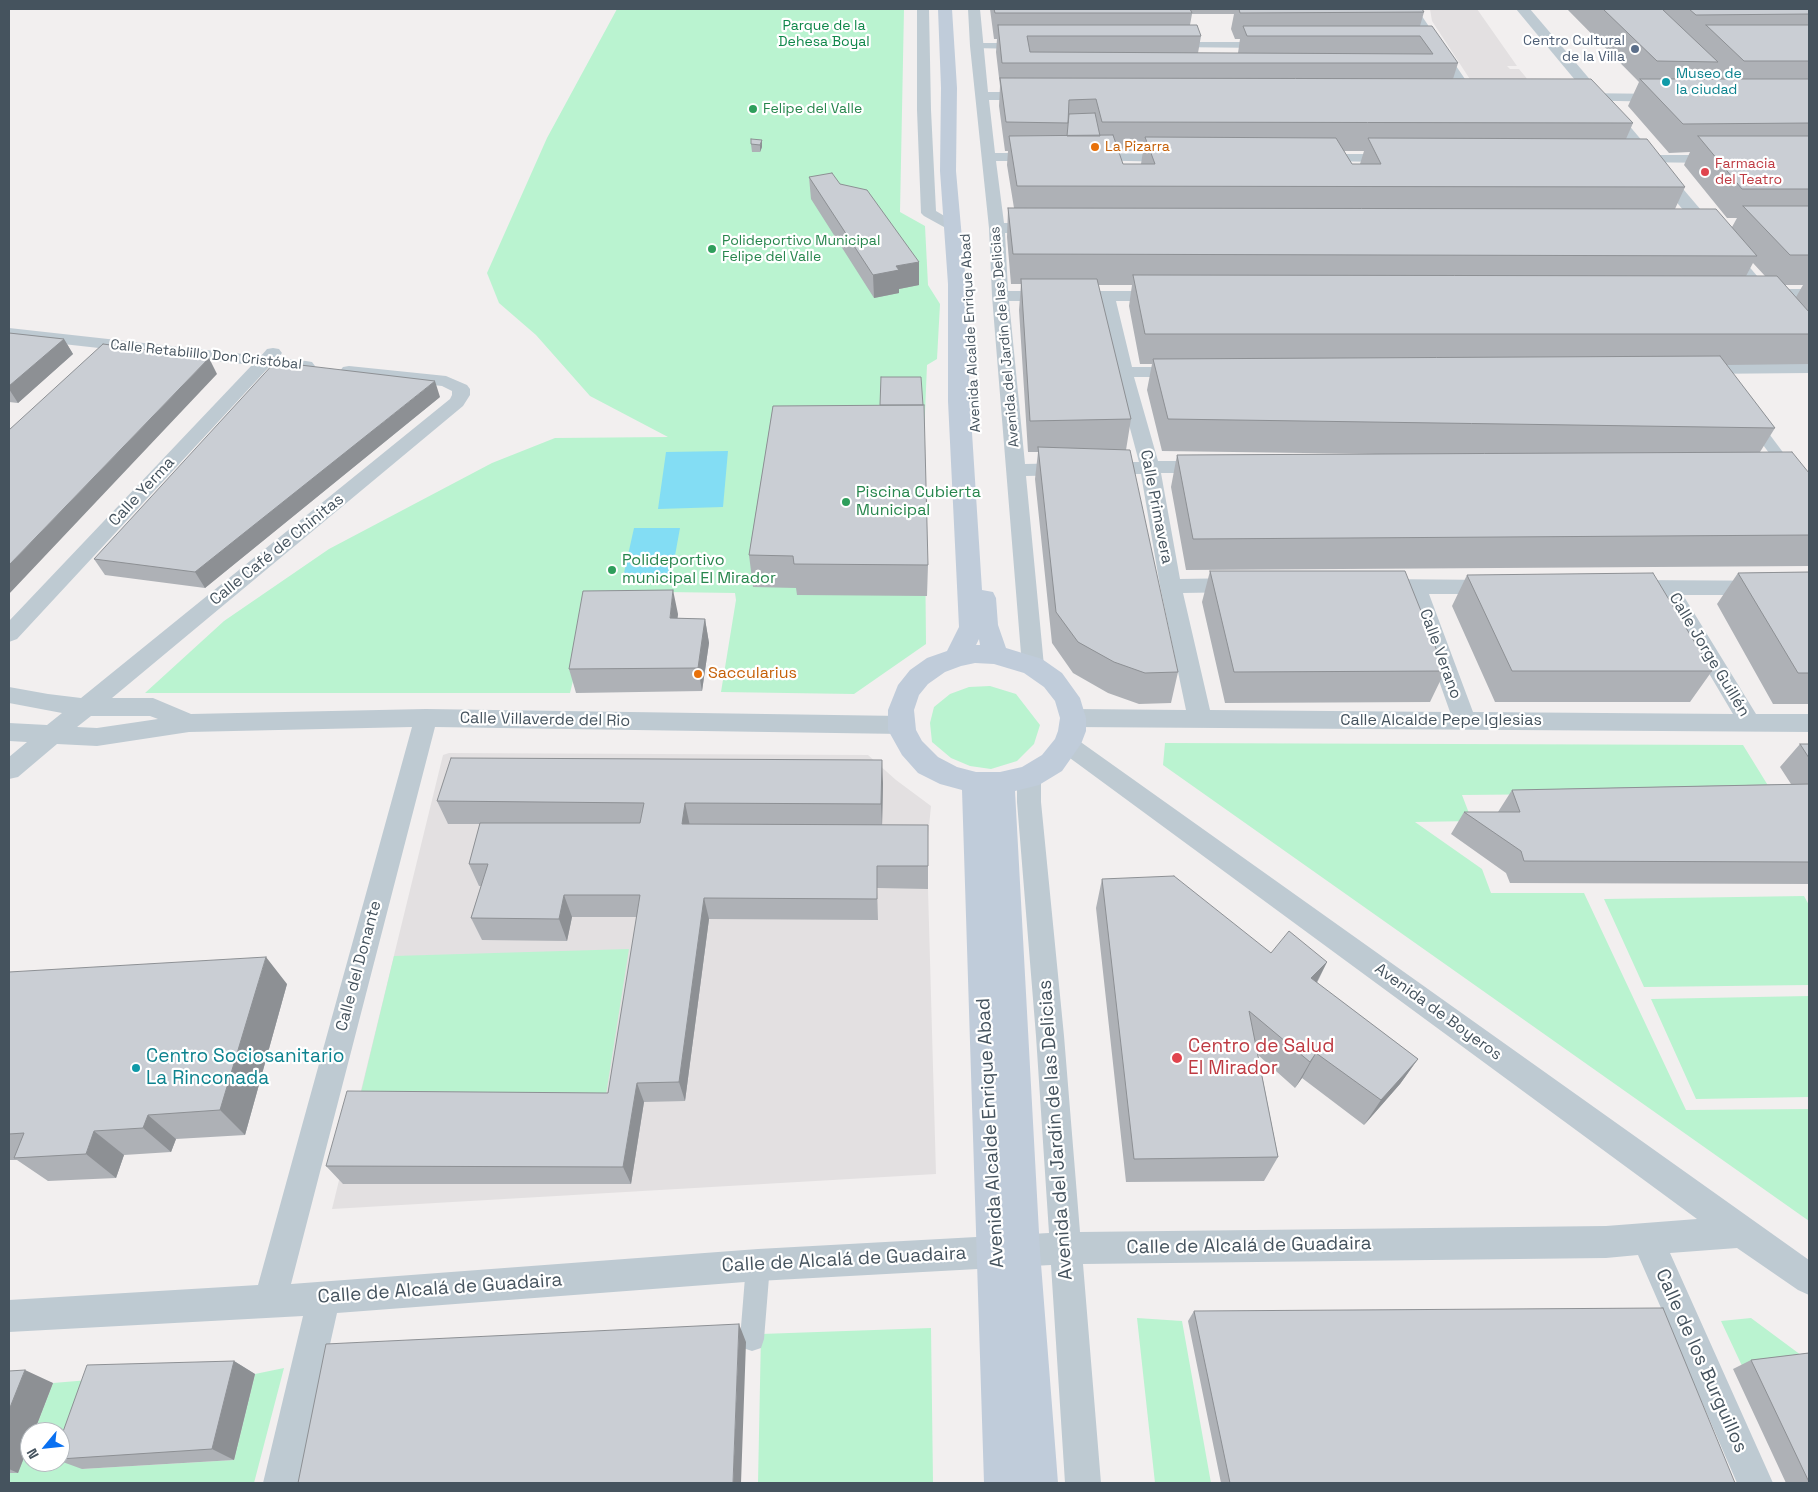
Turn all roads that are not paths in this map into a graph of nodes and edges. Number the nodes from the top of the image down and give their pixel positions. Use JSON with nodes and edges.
{"nodes":[{"id":1,"x":923,"y":9,"type":"edge"},
{"id":2,"x":944,"y":9,"type":"edge"},
{"id":3,"x":956,"y":9,"type":"edge"},
{"id":4,"x":974,"y":9,"type":"edge"},
{"id":5,"x":1411,"y":9,"type":"edge"},
{"id":6,"x":1523,"y":9,"type":"edge"},
{"id":7,"x":1276,"y":45,"type":"edge"},
{"id":8,"x":976,"y":46,"type":"junction"},
{"id":9,"x":1031,"y":46,"type":"edge"},
{"id":10,"x":1168,"y":46,"type":"edge"},
{"id":11,"x":982,"y":96,"type":"junction"},
{"id":12,"x":1046,"y":96,"type":"edge"},
{"id":13,"x":1599,"y":97,"type":"junction"},
{"id":14,"x":1452,"y":98,"type":"edge"},
{"id":15,"x":1558,"y":98,"type":"edge"},
{"id":16,"x":1679,"y":98,"type":"edge"},
{"id":17,"x":988,"y":157,"type":"junction"},
{"id":18,"x":1053,"y":157,"type":"edge"},
{"id":19,"x":1073,"y":157,"type":"edge"},
{"id":20,"x":1192,"y":158,"type":"edge"},
{"id":21,"x":1301,"y":158,"type":"edge"},
{"id":22,"x":1410,"y":158,"type":"edge"},
{"id":23,"x":1732,"y":158,"type":"edge"},
{"id":24,"x":1619,"y":159,"type":"edge"},
{"id":25,"x":1650,"y":159,"type":"junction"},
{"id":26,"x":952,"y":227,"type":"junction"},
{"id":27,"x":997,"y":228,"type":"junction"},
{"id":28,"x":1057,"y":228,"type":"edge"},
{"id":29,"x":1687,"y":228,"type":"edge"},
{"id":30,"x":1706,"y":228,"type":"junction"},
{"id":31,"x":1726,"y":228,"type":"edge"},
{"id":32,"x":1754,"y":294,"type":"junction"},
{"id":33,"x":1809,"y":294,"type":"edge"},
{"id":34,"x":1000,"y":296,"type":"junction"},
{"id":35,"x":1107,"y":296,"type":"junction"},
{"id":36,"x":1176,"y":296,"type":"edge"},
{"id":37,"x":9,"y":333,"type":"edge"},
{"id":38,"x":106,"y":344,"type":"junction"},
{"id":39,"x":1809,"y":349,"type":"edge"},
{"id":40,"x":270,"y":356,"type":"junction"},
{"id":41,"x":88,"y":361,"type":"edge"},
{"id":42,"x":1809,"y":368,"type":"edge"},
{"id":43,"x":1683,"y":369,"type":"edge"},
{"id":44,"x":1124,"y":372,"type":"junction"},
{"id":45,"x":1199,"y":372,"type":"edge"},
{"id":46,"x":461,"y":389,"type":"joint"},
{"id":47,"x":1742,"y":408,"type":"edge"},
{"id":48,"x":1150,"y":467,"type":"junction"},
{"id":49,"x":1221,"y":467,"type":"edge"},
{"id":50,"x":1767,"y":468,"type":"edge"},
{"id":51,"x":1787,"y":468,"type":"junction"},
{"id":52,"x":1809,"y":468,"type":"edge"},
{"id":53,"x":1016,"y":470,"type":"junction"},
{"id":54,"x":1809,"y":497,"type":"edge"},
{"id":55,"x":1171,"y":586,"type":"junction"},
{"id":56,"x":1263,"y":586,"type":"edge"},
{"id":57,"x":1359,"y":586,"type":"edge"},
{"id":58,"x":1416,"y":586,"type":"junction"},
{"id":59,"x":1513,"y":587,"type":"edge"},
{"id":60,"x":1610,"y":587,"type":"edge"},
{"id":61,"x":1668,"y":587,"type":"junction"},
{"id":62,"x":1809,"y":588,"type":"edge"},
{"id":63,"x":9,"y":634,"type":"edge"},
{"id":64,"x":994,"y":655,"type":"junction"},
{"id":65,"x":957,"y":657,"type":"junction"},
{"id":66,"x":1033,"y":666,"type":"junction"},
{"id":67,"x":9,"y":695,"type":"edge"},
{"id":68,"x":86,"y":707,"type":"junction"},
{"id":69,"x":426,"y":718,"type":"junction"},
{"id":70,"x":1200,"y":719,"type":"junction"},
{"id":71,"x":1465,"y":721,"type":"junction"},
{"id":72,"x":189,"y":723,"type":"junction"},
{"id":73,"x":1750,"y":723,"type":"junction"},
{"id":74,"x":1809,"y":723,"type":"edge"},
{"id":75,"x":902,"y":725,"type":"junction"},
{"id":76,"x":1070,"y":731,"type":"junction"},
{"id":77,"x":9,"y":732,"type":"edge"},
{"id":78,"x":52,"y":735,"type":"junction"},
{"id":79,"x":9,"y":770,"type":"edge"},
{"id":80,"x":1002,"y":781,"type":"junction"},
{"id":81,"x":1741,"y":1232,"type":"junction"},
{"id":82,"x":1648,"y":1238,"type":"junction"},
{"id":83,"x":1065,"y":1248,"type":"junction"},
{"id":84,"x":1009,"y":1252,"type":"junction"},
{"id":85,"x":758,"y":1265,"type":"junction"},
{"id":86,"x":1809,"y":1279,"type":"edge"},
{"id":87,"x":324,"y":1298,"type":"junction"},
{"id":88,"x":270,"y":1301,"type":"junction"},
{"id":89,"x":9,"y":1316,"type":"edge"},
{"id":90,"x":752,"y":1339,"type":"dead end"},
{"id":91,"x":282,"y":1483,"type":"edge"},
{"id":92,"x":1005,"y":1483,"type":"edge"},
{"id":93,"x":1037,"y":1483,"type":"edge"},
{"id":94,"x":1083,"y":1483,"type":"edge"},
{"id":95,"x":1755,"y":1483,"type":"edge"}],
"edges":[{"from":1,"to":26,"type":"street","name":"Avenida Alcalde Enrique Abad"},
{"from":2,"to":26,"type":"main road","name":"Avenida Alcalde Enrique Abad"},
{"from":3,"to":64,"type":"main road","name":"Avenida Alcalde Enrique Abad"},
{"from":4,"to":8,"type":"street","name":"Avenida del Jardín de las Delicias"},
{"from":5,"to":14,"type":"street"},
{"from":6,"to":13,"type":"street"},
{"from":7,"to":10,"type":"street"},
{"from":8,"to":9,"type":"street"},
{"from":8,"to":11,"type":"street","name":"Avenida del Jardín de las Delicias"},
{"from":11,"to":12,"type":"street"},
{"from":11,"to":17,"type":"street","name":"Avenida del Jardín de las Delicias"},
{"from":13,"to":15,"type":"street"},
{"from":13,"to":16,"type":"street"},
{"from":13,"to":25,"type":"street"},
{"from":17,"to":18,"type":"street"},
{"from":17,"to":27,"type":"street","name":"Avenida del Jardín de las Delicias"},
{"from":19,"to":20,"type":"street"},
{"from":21,"to":22,"type":"street"},
{"from":23,"to":25,"type":"street"},
{"from":24,"to":25,"type":"street"},
{"from":25,"to":30,"type":"street"},
{"from":26,"to":65,"type":"main road","name":"Avenida Alcalde Enrique Abad"},
{"from":27,"to":28,"type":"street"},
{"from":27,"to":34,"type":"street","name":"Avenida del Jardín de las Delicias"},
{"from":29,"to":30,"type":"street"},
{"from":30,"to":31,"type":"street"},
{"from":30,"to":32,"type":"street"},
{"from":32,"to":33,"type":"street"},
{"from":32,"to":39,"type":"street"},
{"from":34,"to":35,"type":"street"},
{"from":34,"to":53,"type":"street","name":"Avenida del Jardín de las Delicias"},
{"from":35,"to":36,"type":"street"},
{"from":35,"to":44,"type":"street","name":"Calle Primavera"},
{"from":37,"to":38,"type":"street","name":"Calle Retablillo Don Cristóbal"},
{"from":38,"to":40,"type":"street","name":"Calle Retablillo Don Cristóbal"},
{"from":38,"to":41,"type":"street"},
{"from":40,"to":46,"type":"street","name":"Calle Retablillo Don Cristóbal"},
{"from":40,"to":63,"type":"street","name":"Calle Yerma"},
{"from":42,"to":43,"type":"street"},
{"from":44,"to":45,"type":"street"},
{"from":44,"to":48,"type":"street","name":"Calle Primavera"},
{"from":46,"to":68,"type":"street","name":"Calle Café de Chinitas"},
{"from":47,"to":51,"type":"street"},
{"from":48,"to":49,"type":"street"},
{"from":48,"to":53,"type":"street"},
{"from":48,"to":55,"type":"street","name":"Calle Primavera"},
{"from":50,"to":51,"type":"street"},
{"from":51,"to":52,"type":"street"},
{"from":51,"to":54,"type":"street"},
{"from":53,"to":66,"type":"street","name":"Avenida del Jardín de las Delicias"},
{"from":55,"to":56,"type":"street"},
{"from":55,"to":70,"type":"street","name":"Calle Primavera"},
{"from":57,"to":58,"type":"street"},
{"from":58,"to":59,"type":"street"},
{"from":58,"to":71,"type":"street","name":"Calle Verano"},
{"from":60,"to":61,"type":"street"},
{"from":61,"to":62,"type":"street"},
{"from":61,"to":73,"type":"street","name":"Calle Jorge Guillén"},
{"from":64,"to":65,"type":"main road"},
{"from":64,"to":66,"type":"main road"},
{"from":65,"to":75,"type":"main road"},
{"from":66,"to":76,"type":"main road"},
{"from":67,"to":68,"type":"street","name":"Calle Villaverde del Rio"},
{"from":68,"to":72,"type":"street","name":"Calle Villaverde del Rio"},
{"from":68,"to":78,"type":"street","name":"Calle Café de Chinitas"},
{"from":69,"to":72,"type":"street","name":"Calle Villaverde del Rio"},
{"from":69,"to":75,"type":"street","name":"Calle Villaverde del Rio"},
{"from":69,"to":88,"type":"street","name":"Calle del Donante"},
{"from":70,"to":71,"type":"street","name":"Calle Alcalde Pepe Iglesias"},
{"from":70,"to":76,"type":"street","name":"Calle Alcalde Pepe Iglesias"},
{"from":71,"to":73,"type":"street","name":"Calle Alcalde Pepe Iglesias"},
{"from":72,"to":78,"type":"street","name":"Calle Villaverde del Rio"},
{"from":73,"to":74,"type":"street","name":"Calle Alcalde Pepe Iglesias"},
{"from":75,"to":80,"type":"main road"},
{"from":76,"to":80,"type":"main road"},
{"from":76,"to":81,"type":"street","name":"Avenida de Boyeros"},
{"from":77,"to":78,"type":"street","name":"Calle Villaverde del Rio"},
{"from":78,"to":79,"type":"street"},
{"from":80,"to":83,"type":"street","name":"Avenida del Jardín de las Delicias"},
{"from":80,"to":84,"type":"main road","name":"Avenida Alcalde Enrique Abad"},
{"from":81,"to":82,"type":"street","name":"Calle de Alcalá de Guadaira"},
{"from":81,"to":86,"type":"street","name":"Avenida de Boyeros"},
{"from":82,"to":83,"type":"street","name":"Calle de Alcalá de Guadaira"},
{"from":82,"to":95,"type":"street","name":"Calle de los Burguillos"},
{"from":83,"to":84,"type":"street","name":"Calle de Alcalá de Guadaira"},
{"from":83,"to":94,"type":"street","name":"Avenida del Jardín de las Delicias"},
{"from":84,"to":85,"type":"street","name":"Calle de Alcalá de Guadaira"},
{"from":84,"to":92,"type":"main road","name":"Avenida Alcalde Enrique Abad"},
{"from":84,"to":93,"type":"main road","name":"Avenida Alcalde Enrique Abad"},
{"from":85,"to":87,"type":"street","name":"Calle de Alcalá de Guadaira"},
{"from":85,"to":90,"type":"street"},
{"from":87,"to":88,"type":"street","name":"Calle de Alcalá de Guadaira"},
{"from":87,"to":91,"type":"street"},
{"from":88,"to":89,"type":"street","name":"Calle de Alcalá de Guadaira"}]}
